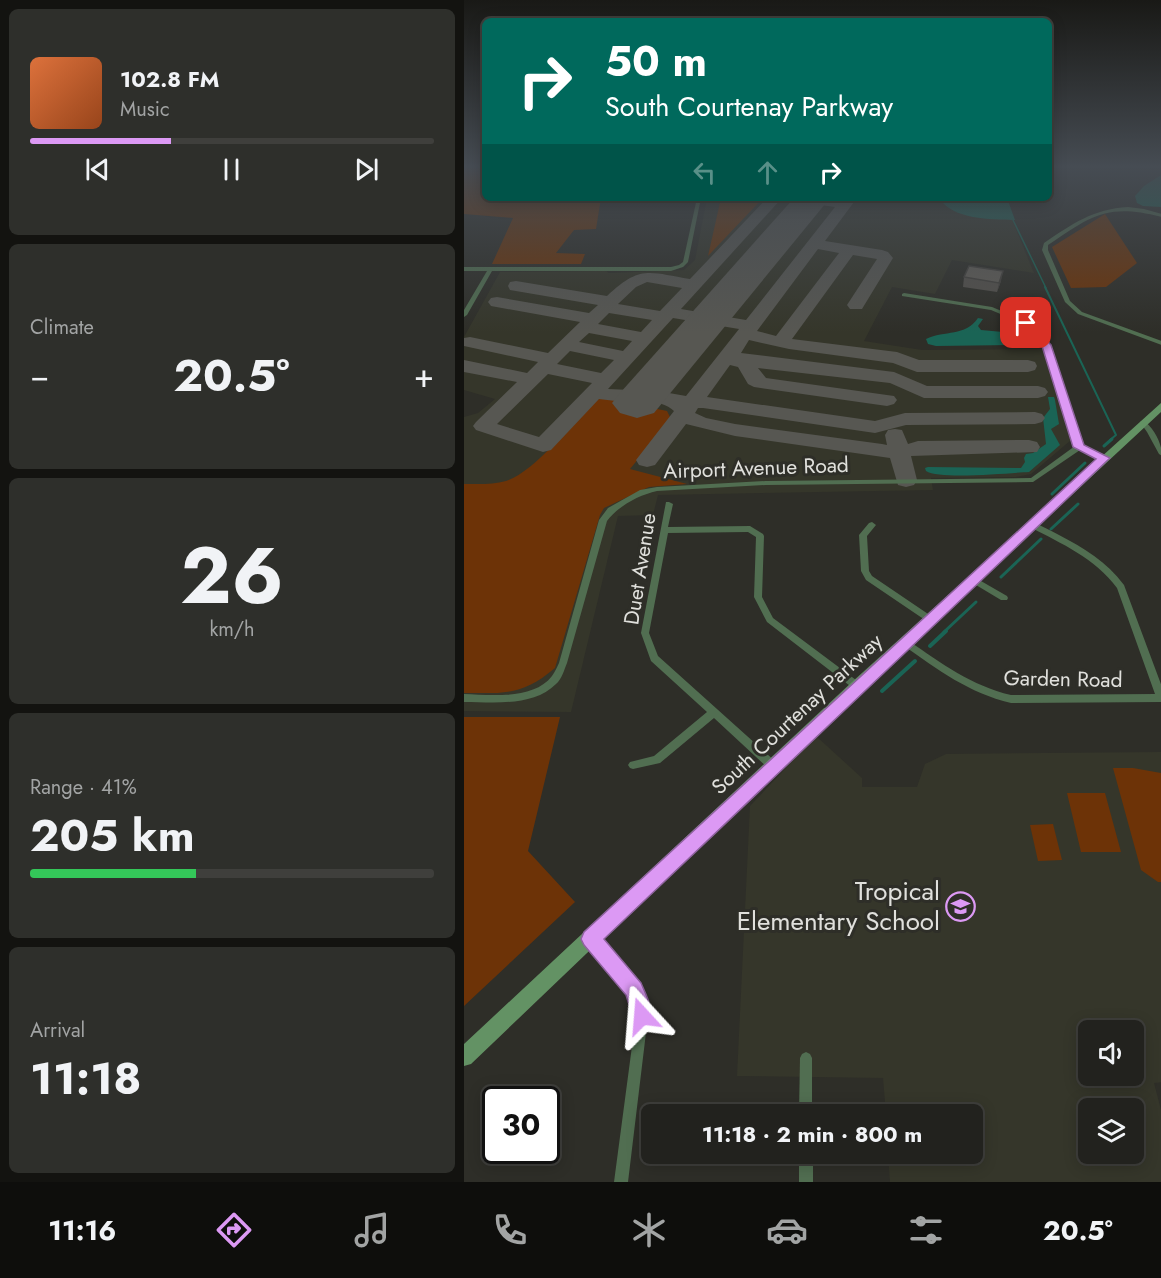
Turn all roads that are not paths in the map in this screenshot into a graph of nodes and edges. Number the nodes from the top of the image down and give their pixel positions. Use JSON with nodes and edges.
{"nodes":[{"id":1,"x":693,"y":223,"type":"edge"},
{"id":2,"x":1077,"y":223,"type":"edge"},
{"id":3,"x":464,"y":269,"type":"edge"},
{"id":4,"x":490,"y":269,"type":"junction"},
{"id":5,"x":904,"y":295,"type":"dead end"},
{"id":6,"x":464,"y":315,"type":"edge"},
{"id":7,"x":1162,"y":345,"type":"edge"},
{"id":8,"x":1162,"y":405,"type":"edge"},
{"id":9,"x":1143,"y":422,"type":"junction"},
{"id":10,"x":1079,"y":447,"type":"junction"},
{"id":11,"x":1162,"y":454,"type":"edge"},
{"id":12,"x":1104,"y":458,"type":"junction"},
{"id":13,"x":669,"y":504,"type":"dead end"},
{"id":14,"x":872,"y":525,"type":"dead end"},
{"id":15,"x":1033,"y":525,"type":"junction"},
{"id":16,"x":664,"y":530,"type":"junction"},
{"id":17,"x":974,"y":580,"type":"junction"},
{"id":18,"x":1004,"y":598,"type":"dead end"},
{"id":19,"x":931,"y":620,"type":"junction"},
{"id":20,"x":906,"y":643,"type":"junction"},
{"id":21,"x":857,"y":686,"type":"junction"},
{"id":22,"x":464,"y":698,"type":"edge"},
{"id":23,"x":1161,"y":698,"type":"edge"},
{"id":24,"x":713,"y":713,"type":"junction"},
{"id":25,"x":633,"y":765,"type":"dead end"},
{"id":26,"x":773,"y":766,"type":"junction"},
{"id":27,"x":590,"y":939,"type":"junction"},
{"id":28,"x":464,"y":1057,"type":"edge"},
{"id":29,"x":806,"y":1058,"type":"dead end"},
{"id":30,"x":806,"y":1104,"type":"edge"},
{"id":31,"x":806,"y":1164,"type":"edge"},
{"id":32,"x":621,"y":1182,"type":"edge"},
{"id":33,"x":806,"y":1182,"type":"edge"}],
"edges":[{"from":1,"to":4,"type":"street"},
{"from":2,"to":7,"type":"street"},
{"from":3,"to":4,"type":"street"},
{"from":4,"to":6,"type":"street"},
{"from":5,"to":10,"type":"street"},
{"from":8,"to":9,"type":"main road","name":"South Courtenay Parkway"},
{"from":9,"to":11,"type":"street"},
{"from":9,"to":12,"type":"main road","name":"South Courtenay Parkway"},
{"from":10,"to":12,"type":"street"},
{"from":10,"to":22,"type":"street","name":"Airport Avenue Road"},
{"from":12,"to":15,"type":"main road","name":"South Courtenay Parkway"},
{"from":13,"to":16,"type":"street","name":"Duet Avenue"},
{"from":14,"to":19,"type":"street"},
{"from":15,"to":17,"type":"main road","name":"South Courtenay Parkway"},
{"from":15,"to":23,"type":"street"},
{"from":16,"to":21,"type":"street"},
{"from":16,"to":24,"type":"street","name":"Duet Avenue"},
{"from":17,"to":18,"type":"street"},
{"from":17,"to":19,"type":"main road","name":"South Courtenay Parkway"},
{"from":19,"to":20,"type":"main road","name":"South Courtenay Parkway"},
{"from":20,"to":21,"type":"main road","name":"South Courtenay Parkway"},
{"from":20,"to":23,"type":"street","name":"Garden Road"},
{"from":21,"to":26,"type":"main road","name":"South Courtenay Parkway"},
{"from":24,"to":25,"type":"street"},
{"from":24,"to":26,"type":"street","name":"Duet Avenue"},
{"from":26,"to":27,"type":"main road","name":"South Courtenay Parkway"},
{"from":27,"to":28,"type":"main road","name":"South Courtenay Parkway"},
{"from":27,"to":32,"type":"street"},
{"from":29,"to":30,"type":"street"},
{"from":31,"to":33,"type":"street"}]}
